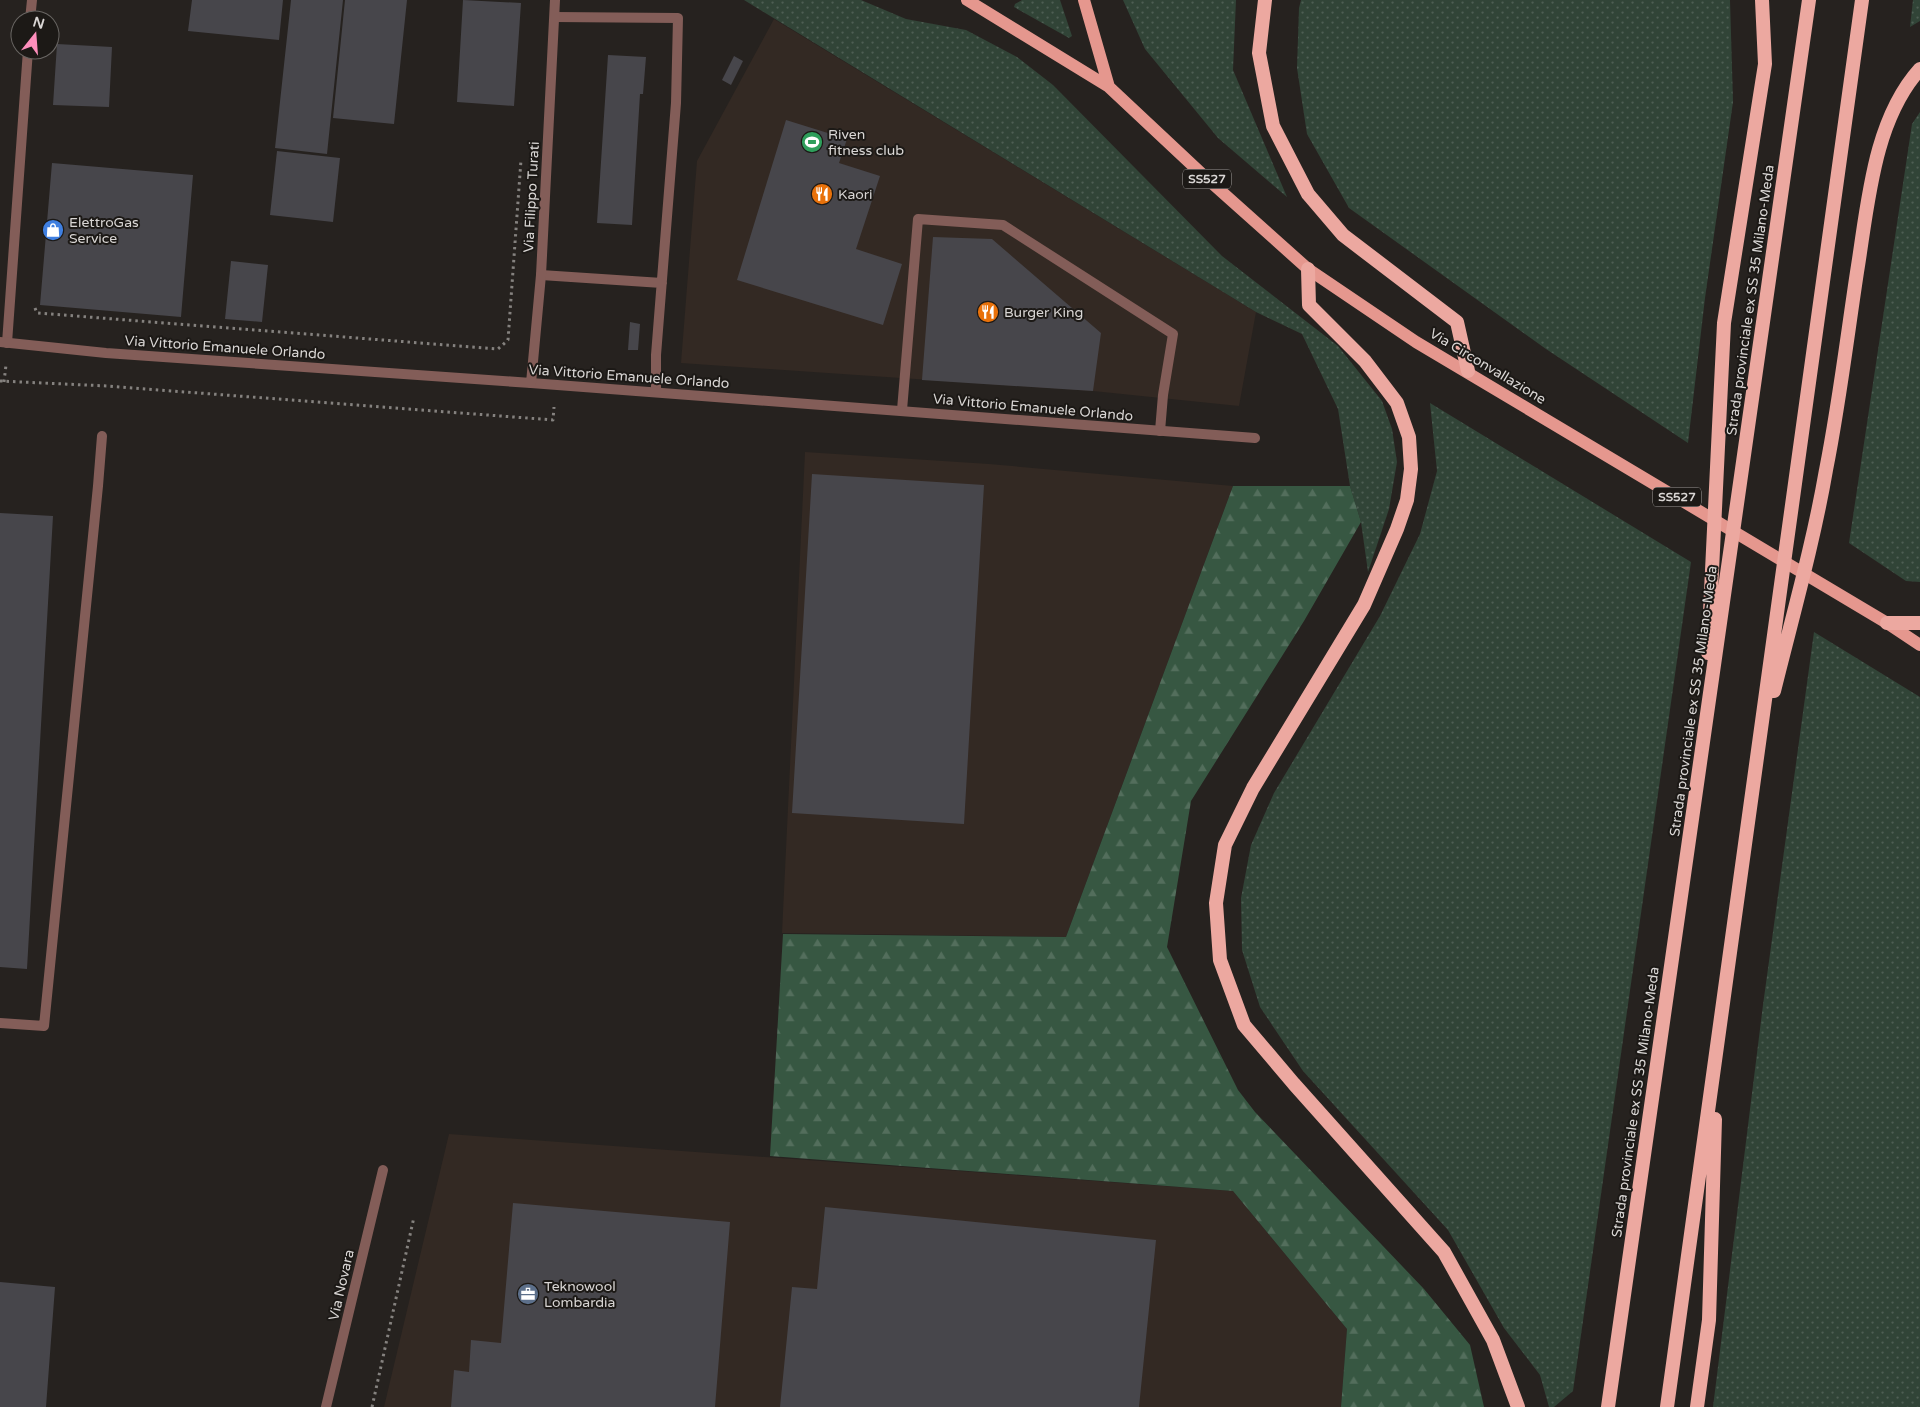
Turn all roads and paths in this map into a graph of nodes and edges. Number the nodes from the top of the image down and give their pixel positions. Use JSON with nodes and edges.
{"nodes":[{"id":1,"x":555,"y":0,"type":"edge"},
{"id":2,"x":560,"y":0,"type":"edge"},
{"id":3,"x":967,"y":0,"type":"edge"},
{"id":4,"x":1084,"y":0,"type":"edge"},
{"id":5,"x":1265,"y":0,"type":"edge"},
{"id":6,"x":1762,"y":0,"type":"edge"},
{"id":7,"x":1809,"y":0,"type":"edge"},
{"id":8,"x":1862,"y":0,"type":"edge"},
{"id":9,"x":555,"y":14,"type":"junction"},
{"id":10,"x":27,"y":60,"type":"edge"},
{"id":11,"x":1920,"y":69,"type":"edge"},
{"id":12,"x":1109,"y":87,"type":"junction"},
{"id":13,"x":521,"y":156,"type":"dead end"},
{"id":14,"x":1308,"y":269,"type":"junction"},
{"id":15,"x":541,"y":275,"type":"junction"},
{"id":16,"x":662,"y":283,"type":"junction"},
{"id":17,"x":11,"y":294,"type":"junction"},
{"id":18,"x":4,"y":342,"type":"edge"},
{"id":19,"x":1468,"y":371,"type":"junction"},
{"id":20,"x":0,"y":381,"type":"edge"},
{"id":21,"x":531,"y":383,"type":"junction"},
{"id":22,"x":555,"y":384,"type":"junction"},
{"id":23,"x":656,"y":392,"type":"junction"},
{"id":24,"x":902,"y":410,"type":"junction"},
{"id":25,"x":1160,"y":431,"type":"junction"},
{"id":26,"x":102,"y":436,"type":"dead end"},
{"id":27,"x":1256,"y":438,"type":"dead end"},
{"id":28,"x":1887,"y":623,"type":"junction"},
{"id":29,"x":1920,"y":624,"type":"edge"},
{"id":30,"x":1920,"y":640,"type":"edge"},
{"id":31,"x":1920,"y":645,"type":"edge"},
{"id":32,"x":1704,"y":740,"type":"junction"},
{"id":33,"x":1757,"y":757,"type":"junction"},
{"id":34,"x":0,"y":1023,"type":"edge"},
{"id":35,"x":1718,"y":1046,"type":"junction"},
{"id":36,"x":383,"y":1170,"type":"dead end"},
{"id":37,"x":414,"y":1217,"type":"dead end"},
{"id":38,"x":326,"y":1407,"type":"edge"},
{"id":39,"x":372,"y":1407,"type":"edge"},
{"id":40,"x":1518,"y":1407,"type":"edge"},
{"id":41,"x":1608,"y":1407,"type":"edge"},
{"id":42,"x":1667,"y":1407,"type":"edge"},
{"id":43,"x":1697,"y":1407,"type":"edge"}],
"edges":[{"from":1,"to":9,"type":"street","name":"Via Filippo Turati"},
{"from":2,"to":9,"type":"street","name":"Via Filippo Turati"},
{"from":3,"to":12,"type":"main road","name":"Via Circonvallazione","number":"SS527"},
{"from":4,"to":12,"type":"main road"},
{"from":5,"to":19,"type":"highway"},
{"from":6,"to":32,"type":"highway"},
{"from":7,"to":32,"type":"highway","name":"Strada provinciale ex SS 35 Milano-Meda"},
{"from":8,"to":33,"type":"highway"},
{"from":9,"to":15,"type":"street","name":"Via Filippo Turati"},
{"from":9,"to":16,"type":"street"},
{"from":10,"to":17,"type":"street"},
{"from":11,"to":33,"type":"highway"},
{"from":12,"to":14,"type":"main road","name":"Via Circonvallazione","number":"SS527"},
{"from":13,"to":17,"type":"path"},
{"from":14,"to":19,"type":"main road","name":"Via Circonvallazione","number":"SS527"},
{"from":14,"to":40,"type":"highway"},
{"from":15,"to":16,"type":"street"},
{"from":15,"to":21,"type":"street","name":"Via Filippo Turati"},
{"from":16,"to":23,"type":"street"},
{"from":17,"to":18,"type":"street"},
{"from":18,"to":21,"type":"street","name":"Via Vittorio Emanuele Orlando"},
{"from":19,"to":28,"type":"main road","name":"Via Circonvallazione","number":"SS527"},
{"from":20,"to":22,"type":"path"},
{"from":21,"to":22,"type":"street","name":"Via Vittorio Emanuele Orlando"},
{"from":22,"to":23,"type":"street","name":"Via Vittorio Emanuele Orlando"},
{"from":23,"to":24,"type":"street","name":"Via Vittorio Emanuele Orlando"},
{"from":24,"to":25,"type":"street","name":"Via Vittorio Emanuele Orlando"},
{"from":24,"to":25,"type":"street"},
{"from":25,"to":27,"type":"street","name":"Via Vittorio Emanuele Orlando"},
{"from":26,"to":34,"type":"street"},
{"from":28,"to":29,"type":"highway"},
{"from":28,"to":30,"type":"main road","name":"Via Circonvallazione","number":"SS527"},
{"from":28,"to":31,"type":"main road","name":"Via Circonvallazione","number":"SS527"},
{"from":32,"to":41,"type":"highway","name":"Strada provinciale ex SS 35 Milano-Meda"},
{"from":33,"to":35,"type":"highway"},
{"from":35,"to":42,"type":"highway"},
{"from":35,"to":43,"type":"highway"},
{"from":36,"to":38,"type":"street","name":"Via Novara"},
{"from":37,"to":39,"type":"path"}]}
